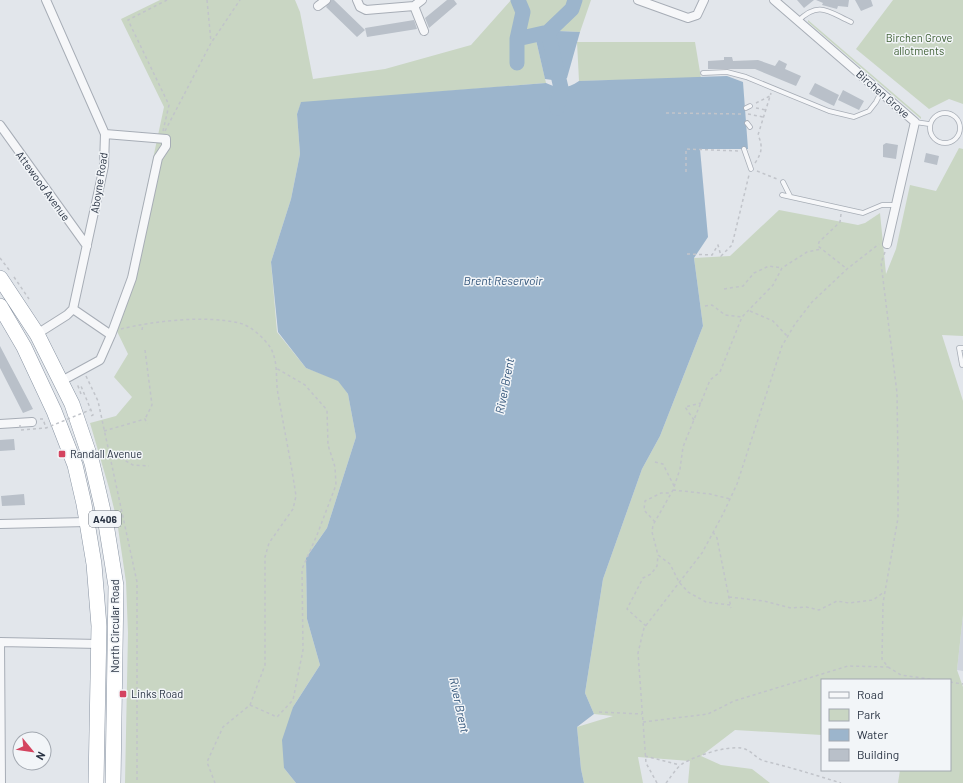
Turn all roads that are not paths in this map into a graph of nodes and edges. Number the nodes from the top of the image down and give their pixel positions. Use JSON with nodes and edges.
{"nodes":[{"id":1,"x":46,"y":0,"type":"edge"},
{"id":2,"x":326,"y":0,"type":"edge"},
{"id":3,"x":357,"y":0,"type":"edge"},
{"id":4,"x":422,"y":0,"type":"edge"},
{"id":5,"x":638,"y":0,"type":"edge"},
{"id":6,"x":704,"y":0,"type":"edge"},
{"id":7,"x":774,"y":0,"type":"edge"},
{"id":8,"x":318,"y":6,"type":"dead end"},
{"id":9,"x":414,"y":6,"type":"junction"},
{"id":10,"x":798,"y":21,"type":"junction"},
{"id":11,"x":851,"y":22,"type":"dead end"},
{"id":12,"x":424,"y":31,"type":"dead end"},
{"id":13,"x":703,"y":73,"type":"dead end"},
{"id":14,"x":881,"y":92,"type":"junction"},
{"id":15,"x":915,"y":122,"type":"junction"},
{"id":16,"x":961,"y":122,"type":"edge"},
{"id":17,"x":929,"y":124,"type":"junction"},
{"id":18,"x":0,"y":125,"type":"edge"},
{"id":19,"x":105,"y":134,"type":"junction"},
{"id":20,"x":744,"y":150,"type":"road end"},
{"id":21,"x":751,"y":169,"type":"road end"},
{"id":22,"x":783,"y":182,"type":"road end"},
{"id":23,"x":782,"y":195,"type":"dead end"},
{"id":24,"x":790,"y":196,"type":"junction"},
{"id":25,"x":896,"y":205,"type":"junction"},
{"id":26,"x":885,"y":242,"type":"road end"},
{"id":27,"x":87,"y":246,"type":"junction"},
{"id":28,"x":0,"y":278,"type":"edge"},
{"id":29,"x":0,"y":306,"type":"edge"},
{"id":30,"x":73,"y":309,"type":"junction"},
{"id":31,"x":37,"y":334,"type":"junction"},
{"id":32,"x":111,"y":335,"type":"junction"},
{"id":33,"x":963,"y":348,"type":"edge"},
{"id":34,"x":962,"y":365,"type":"dead end"},
{"id":35,"x":67,"y":378,"type":"dead end"},
{"id":36,"x":35,"y":421,"type":"road end"},
{"id":37,"x":0,"y":424,"type":"edge"},
{"id":38,"x":87,"y":522,"type":"junction"},
{"id":39,"x":0,"y":524,"type":"edge"},
{"id":40,"x":0,"y":642,"type":"edge"},
{"id":41,"x":99,"y":644,"type":"junction"},
{"id":42,"x":1,"y":783,"type":"edge"},
{"id":43,"x":96,"y":783,"type":"edge"},
{"id":44,"x":113,"y":783,"type":"edge"}],
"edges":[{"from":1,"to":19,"type":"street","name":"Aboyne Road"},
{"from":2,"to":8,"type":"street"},
{"from":3,"to":9,"type":"street"},
{"from":4,"to":9,"type":"street"},
{"from":5,"to":6,"type":"street"},
{"from":7,"to":10,"type":"street","name":"Birchen Grove"},
{"from":9,"to":12,"type":"street"},
{"from":10,"to":11,"type":"lane"},
{"from":10,"to":14,"type":"street","name":"Birchen Grove"},
{"from":13,"to":14,"type":"lane"},
{"from":14,"to":15,"type":"street","name":"Birchen Grove"},
{"from":15,"to":17,"type":"lane"},
{"from":15,"to":25,"type":"street","name":"Birchen Grove"},
{"from":16,"to":17,"type":"lane"},
{"from":16,"to":17,"type":"lane"},
{"from":18,"to":27,"type":"street","name":"Attewood Avenue"},
{"from":19,"to":27,"type":"street","name":"Aboyne Road"},
{"from":19,"to":32,"type":"street"},
{"from":20,"to":21,"type":"lane"},
{"from":22,"to":24,"type":"lane"},
{"from":23,"to":24,"type":"lane"},
{"from":24,"to":25,"type":"lane"},
{"from":25,"to":26,"type":"street","name":"Birchen Grove"},
{"from":27,"to":30,"type":"street","name":"Aboyne Road"},
{"from":28,"to":31,"type":"highway","name":"North Circular Road","number":"A406"},
{"from":29,"to":38,"type":"highway","name":"North Circular Road","number":"A406"},
{"from":30,"to":31,"type":"street"},
{"from":30,"to":32,"type":"street"},
{"from":31,"to":44,"type":"highway","name":"North Circular Road","number":"A406"},
{"from":32,"to":35,"type":"street"},
{"from":33,"to":34,"type":"lane"},
{"from":36,"to":37,"type":"street"},
{"from":38,"to":39,"type":"street"},
{"from":38,"to":41,"type":"highway","name":"North Circular Road","number":"A406"},
{"from":40,"to":41,"type":"street"},
{"from":40,"to":42,"type":"street"},
{"from":41,"to":43,"type":"highway","name":"North Circular Road","number":"A406"}]}
